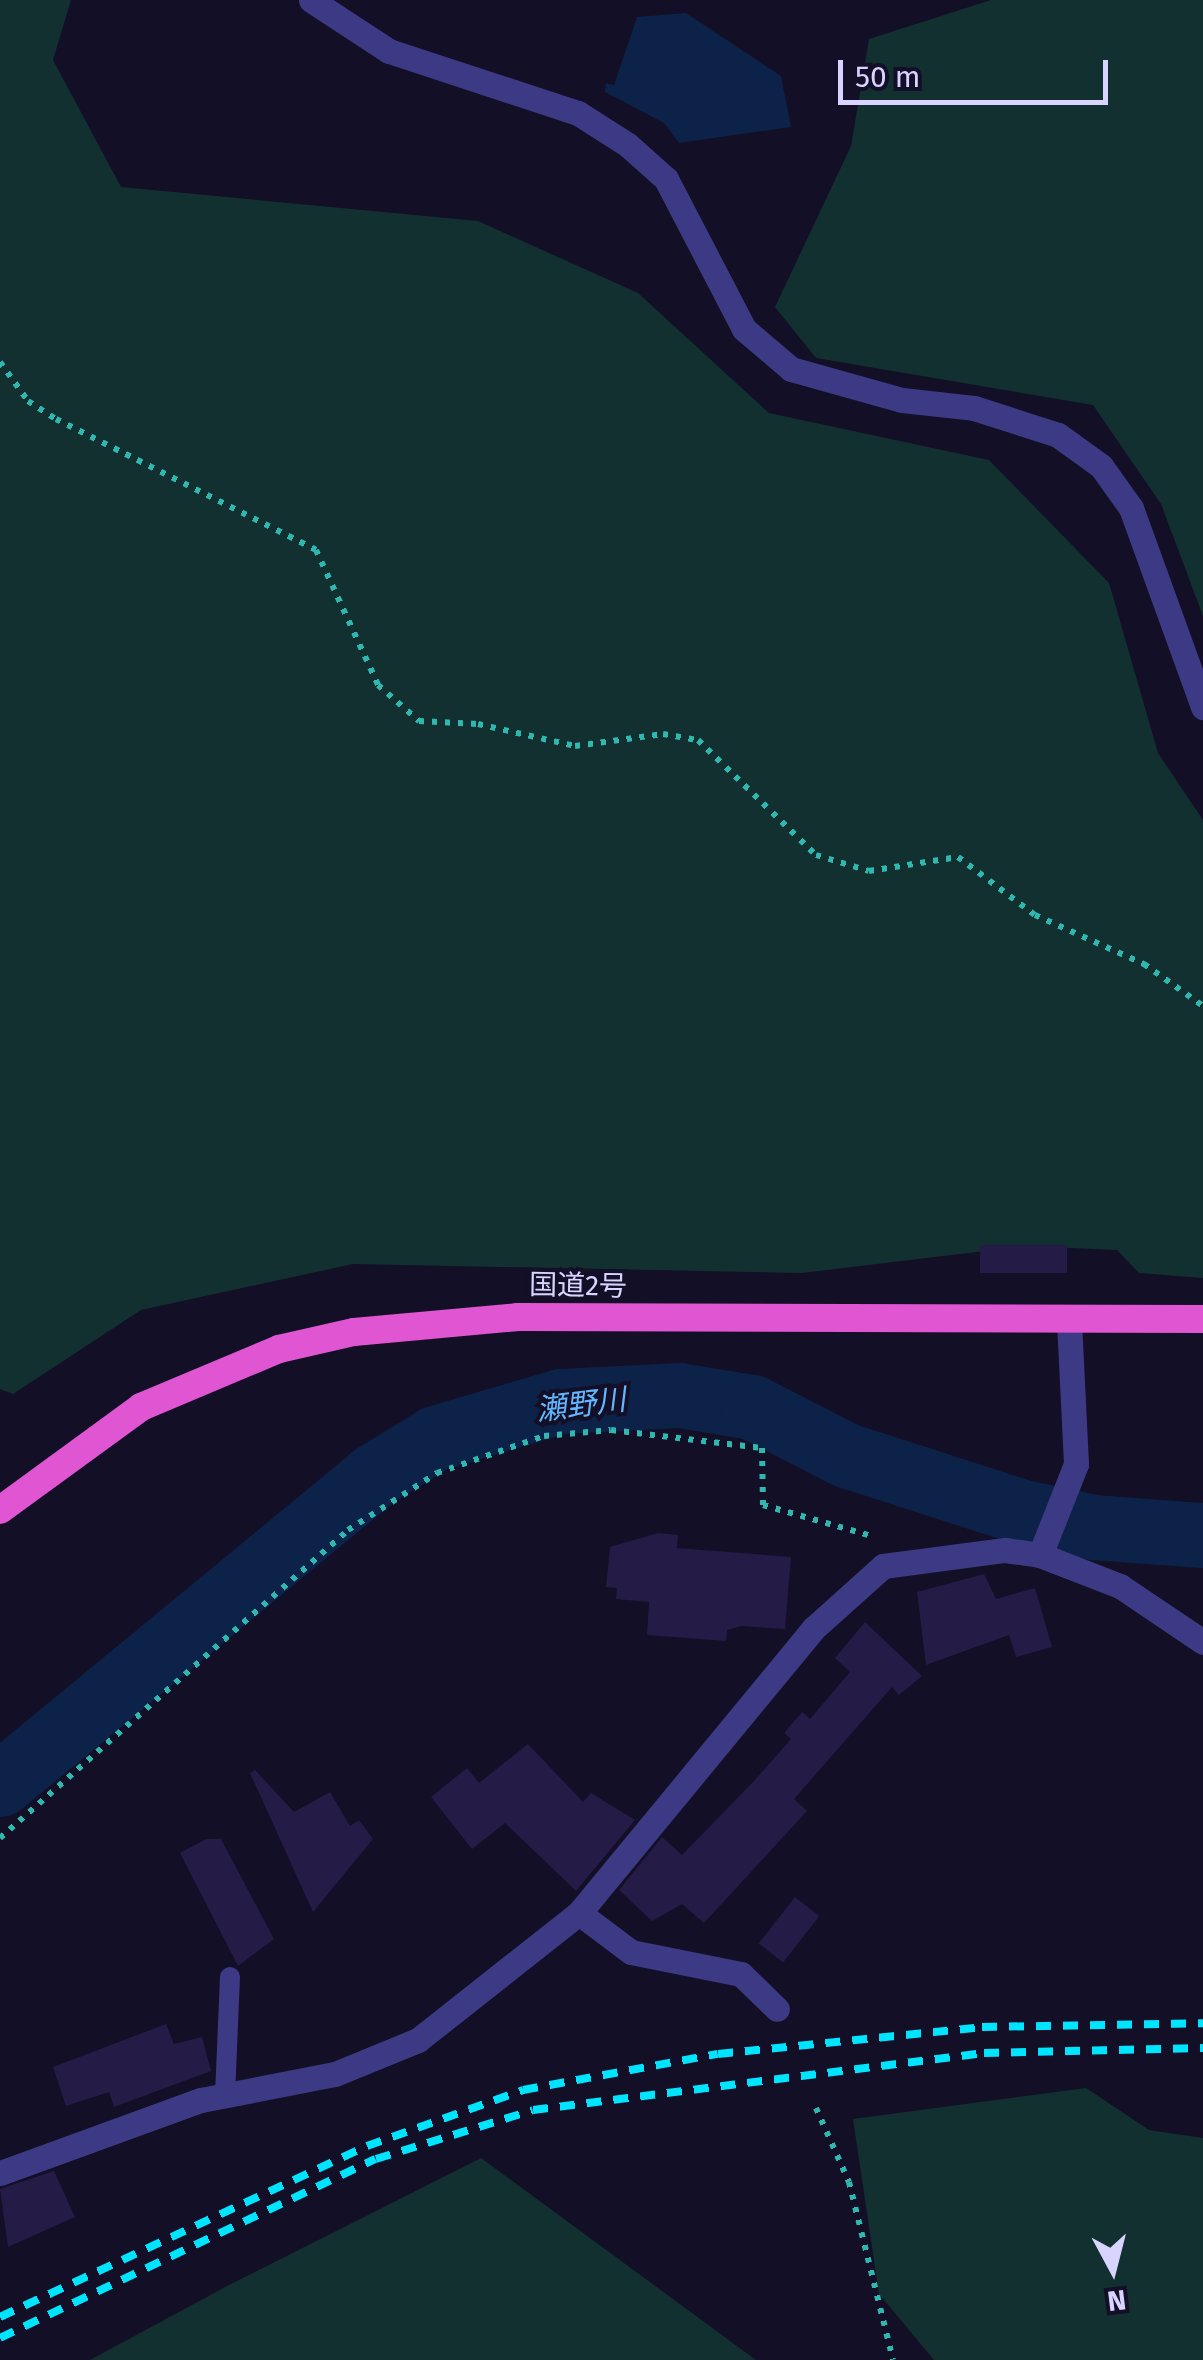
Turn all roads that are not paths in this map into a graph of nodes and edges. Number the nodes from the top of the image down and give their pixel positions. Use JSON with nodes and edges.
{"nodes":[{"id":1,"x":310,"y":0,"type":"edge"},
{"id":2,"x":1203,"y":707,"type":"edge"},
{"id":3,"x":1203,"y":1319,"type":"edge"},
{"id":4,"x":1069,"y":1320,"type":"junction"},
{"id":5,"x":0,"y":1510,"type":"edge"},
{"id":6,"x":1044,"y":1545,"type":"junction"},
{"id":7,"x":1203,"y":1642,"type":"edge"},
{"id":8,"x":579,"y":1912,"type":"junction"},
{"id":9,"x":230,"y":1976,"type":"dead end"},
{"id":10,"x":777,"y":2009,"type":"dead end"},
{"id":11,"x":225,"y":2096,"type":"junction"},
{"id":12,"x":0,"y":2173,"type":"edge"}],
"edges":[{"from":1,"to":2,"type":"street"},
{"from":3,"to":4,"type":"highway","name":"国道2号"},
{"from":4,"to":5,"type":"highway","name":"国道2号"},
{"from":4,"to":6,"type":"street"},
{"from":6,"to":7,"type":"street"},
{"from":6,"to":8,"type":"street"},
{"from":8,"to":10,"type":"street"},
{"from":8,"to":11,"type":"street"},
{"from":9,"to":11,"type":"lane"},
{"from":11,"to":12,"type":"street"}]}
